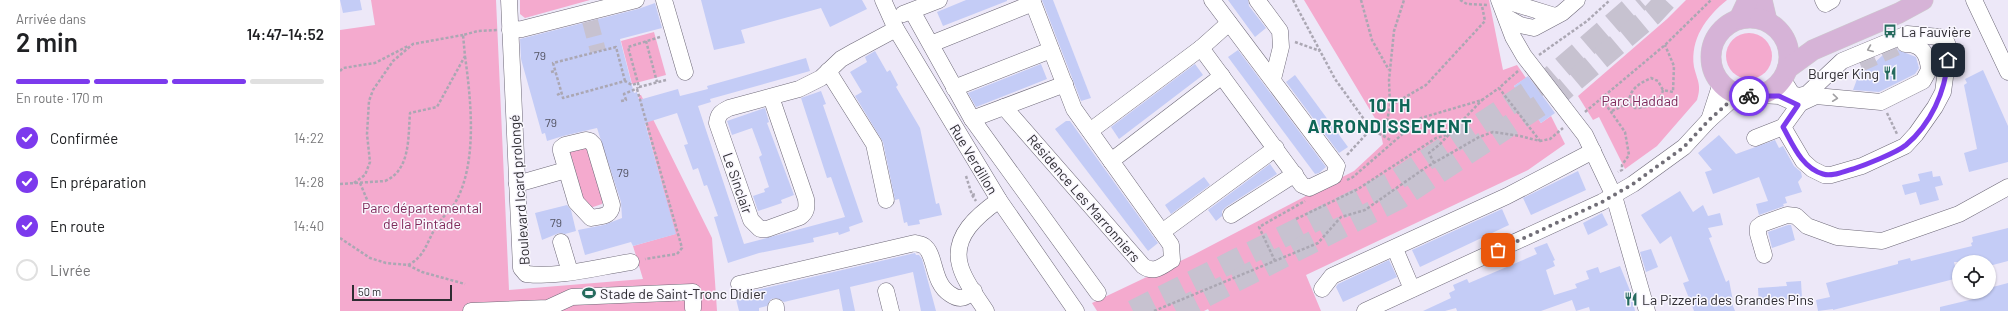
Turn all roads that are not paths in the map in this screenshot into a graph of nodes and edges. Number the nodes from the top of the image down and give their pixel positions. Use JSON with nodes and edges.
{"nodes":[{"id":1,"x":509,"y":0,"type":"edge"},
{"id":2,"x":636,"y":0,"type":"edge"},
{"id":3,"x":664,"y":0,"type":"edge"},
{"id":4,"x":883,"y":0,"type":"edge"},
{"id":5,"x":939,"y":0,"type":"edge"},
{"id":6,"x":1212,"y":0,"type":"edge"},
{"id":7,"x":1257,"y":0,"type":"edge"},
{"id":8,"x":1577,"y":0,"type":"edge"},
{"id":9,"x":1748,"y":0,"type":"edge"},
{"id":10,"x":1762,"y":0,"type":"edge"},
{"id":11,"x":1823,"y":0,"type":"edge"},
{"id":12,"x":1832,"y":0,"type":"edge"},
{"id":13,"x":1923,"y":0,"type":"edge"},
{"id":14,"x":1974,"y":0,"type":"edge"},
{"id":15,"x":1032,"y":2,"type":"edge"},
{"id":16,"x":1502,"y":5,"type":"edge"},
{"id":17,"x":1558,"y":10,"type":"edge"},
{"id":18,"x":912,"y":11,"type":"junction"},
{"id":19,"x":1739,"y":19,"type":"junction"},
{"id":20,"x":1767,"y":21,"type":"junction"},
{"id":21,"x":1229,"y":23,"type":"junction"},
{"id":22,"x":894,"y":24,"type":"junction"},
{"id":23,"x":1534,"y":28,"type":"junction"},
{"id":24,"x":503,"y":30,"type":"junction"},
{"id":25,"x":1785,"y":40,"type":"junction"},
{"id":26,"x":931,"y":44,"type":"junction"},
{"id":27,"x":1905,"y":44,"type":"tunnel mouth"},
{"id":28,"x":1201,"y":48,"type":"junction"},
{"id":29,"x":1051,"y":50,"type":"junction"},
{"id":30,"x":1813,"y":50,"type":"junction"},
{"id":31,"x":1524,"y":56,"type":"junction"},
{"id":32,"x":1860,"y":64,"type":"tunnel mouth"},
{"id":33,"x":828,"y":71,"type":"junction"},
{"id":34,"x":686,"y":72,"type":"dead end"},
{"id":35,"x":2008,"y":72,"type":"edge"},
{"id":36,"x":1785,"y":74,"type":"junction"},
{"id":37,"x":1222,"y":76,"type":"junction"},
{"id":38,"x":1827,"y":76,"type":"junction"},
{"id":39,"x":1272,"y":79,"type":"junction"},
{"id":40,"x":1721,"y":83,"type":"junction"},
{"id":41,"x":1065,"y":84,"type":"junction"},
{"id":42,"x":954,"y":88,"type":"junction"},
{"id":43,"x":1738,"y":94,"type":"junction"},
{"id":44,"x":1760,"y":95,"type":"junction"},
{"id":45,"x":771,"y":97,"type":"junction"},
{"id":46,"x":1798,"y":105,"type":"junction"},
{"id":47,"x":1004,"y":107,"type":"junction"},
{"id":48,"x":972,"y":119,"type":"junction"},
{"id":49,"x":1708,"y":121,"type":"junction"},
{"id":50,"x":1783,"y":127,"type":"junction"},
{"id":51,"x":1090,"y":131,"type":"junction"},
{"id":52,"x":1755,"y":138,"type":"dead end"},
{"id":53,"x":1276,"y":148,"type":"junction"},
{"id":54,"x":1592,"y":151,"type":"junction"},
{"id":55,"x":1111,"y":161,"type":"junction"},
{"id":56,"x":566,"y":170,"type":"junction"},
{"id":57,"x":1295,"y":174,"type":"junction"},
{"id":58,"x":516,"y":184,"type":"junction"},
{"id":59,"x":2008,"y":187,"type":"edge"},
{"id":60,"x":1614,"y":196,"type":"junction"},
{"id":61,"x":886,"y":200,"type":"dead end"},
{"id":62,"x":999,"y":200,"type":"junction"},
{"id":63,"x":1232,"y":215,"type":"dead end"},
{"id":64,"x":1162,"y":232,"type":"junction"},
{"id":65,"x":561,"y":242,"type":"dead end"},
{"id":66,"x":1395,"y":249,"type":"junction"},
{"id":67,"x":1764,"y":255,"type":"dead end"},
{"id":68,"x":631,"y":262,"type":"road end"},
{"id":69,"x":570,"y":272,"type":"junction"},
{"id":70,"x":739,"y":284,"type":"dead end"},
{"id":71,"x":1322,"y":288,"type":"dead end"},
{"id":72,"x":1412,"y":290,"type":"junction"},
{"id":73,"x":886,"y":291,"type":"dead end"},
{"id":74,"x":974,"y":292,"type":"junction"},
{"id":75,"x":1098,"y":293,"type":"dead end"},
{"id":76,"x":1381,"y":307,"type":"edge"},
{"id":77,"x":693,"y":308,"type":"dead end"},
{"id":78,"x":548,"y":310,"type":"edge"},
{"id":79,"x":471,"y":311,"type":"edge"},
{"id":80,"x":891,"y":311,"type":"edge"},
{"id":81,"x":986,"y":311,"type":"edge"},
{"id":82,"x":1076,"y":311,"type":"edge"},
{"id":83,"x":1365,"y":311,"type":"edge"},
{"id":84,"x":1647,"y":311,"type":"edge"}],
"edges":[{"from":1,"to":24,"type":"street","name":"Boulevard Icard prolongé"},
{"from":2,"to":24,"type":"street"},
{"from":3,"to":34,"type":"street"},
{"from":4,"to":22,"type":"street","name":"Rue Verdillon"},
{"from":5,"to":18,"type":"street"},
{"from":6,"to":21,"type":"street"},
{"from":7,"to":39,"type":"street"},
{"from":8,"to":17,"type":"street"},
{"from":9,"to":19,"type":"main road"},
{"from":10,"to":20,"type":"main road"},
{"from":11,"to":12,"type":"street"},
{"from":13,"to":30,"type":"main road"},
{"from":14,"to":35,"type":"street"},
{"from":15,"to":26,"type":"street","name":"Résidence Les Marronniers"},
{"from":15,"to":29,"type":"street","name":"Résidence Les Marronniers"},
{"from":16,"to":17,"type":"street"},
{"from":16,"to":23,"type":"street"},
{"from":16,"to":31,"type":"street"},
{"from":17,"to":23,"type":"street"},
{"from":18,"to":22,"type":"street"},
{"from":18,"to":26,"type":"street"},
{"from":19,"to":20,"type":"main road"},
{"from":19,"to":40,"type":"main road"},
{"from":20,"to":25,"type":"main road"},
{"from":21,"to":28,"type":"street"},
{"from":21,"to":39,"type":"street"},
{"from":22,"to":33,"type":"street","name":"Le Sinclair"},
{"from":22,"to":62,"type":"street","name":"Rue Verdillon"},
{"from":23,"to":31,"type":"street"},
{"from":24,"to":58,"type":"street","name":"Boulevard Icard prolongé"},
{"from":25,"to":30,"type":"main road"},
{"from":25,"to":36,"type":"main road"},
{"from":26,"to":42,"type":"street"},
{"from":46,"to":27,"type":"street","one_way":true},
{"from":28,"to":37,"type":"street"},
{"from":28,"to":51,"type":"street"},
{"from":29,"to":41,"type":"street","name":"Résidence Les Marronniers"},
{"from":29,"to":42,"type":"street"},
{"from":30,"to":36,"type":"main road"},
{"from":31,"to":54,"type":"street"},
{"from":32,"to":38,"type":"street"},
{"from":33,"to":45,"type":"street","name":"Le Sinclair"},
{"from":33,"to":61,"type":"street"},
{"from":36,"to":38,"type":"street"},
{"from":36,"to":44,"type":"main road"},
{"from":37,"to":53,"type":"street"},
{"from":37,"to":55,"type":"street"},
{"from":50,"to":38,"type":"street","one_way":true},
{"from":39,"to":57,"type":"street"},
{"from":40,"to":43,"type":"main road"},
{"from":40,"to":49,"type":"street"},
{"from":41,"to":47,"type":"street"},
{"from":41,"to":51,"type":"street","name":"Résidence Les Marronniers"},
{"from":42,"to":48,"type":"street"},
{"from":43,"to":44,"type":"main road"},
{"from":43,"to":49,"type":"street"},
{"from":44,"to":46,"type":"street"},
{"from":45,"to":45,"type":"street","name":"Le Sinclair"},
{"from":46,"to":50,"type":"street"},
{"from":47,"to":48,"type":"street"},
{"from":47,"to":64,"type":"street","name":"Résidence Les Marronniers"},
{"from":48,"to":75,"type":"street"},
{"from":49,"to":60,"type":"street"},
{"from":50,"to":52,"type":"street"},
{"from":51,"to":55,"type":"street","name":"Résidence Les Marronniers"},
{"from":53,"to":57,"type":"street"},
{"from":53,"to":64,"type":"street"},
{"from":54,"to":60,"type":"street"},
{"from":54,"to":66,"type":"street"},
{"from":55,"to":64,"type":"street","name":"Résidence Les Marronniers"},
{"from":56,"to":56,"type":"street"},
{"from":56,"to":58,"type":"street"},
{"from":57,"to":63,"type":"street"},
{"from":58,"to":69,"type":"street","name":"Boulevard Icard prolongé"},
{"from":59,"to":67,"type":"street"},
{"from":60,"to":72,"type":"street"},
{"from":60,"to":84,"type":"street"},
{"from":62,"to":74,"type":"street"},
{"from":62,"to":82,"type":"street","name":"Rue Verdillon"},
{"from":65,"to":69,"type":"street"},
{"from":66,"to":71,"type":"street"},
{"from":66,"to":72,"type":"street"},
{"from":68,"to":69,"type":"street","name":"Boulevard Icard prolongé"},
{"from":70,"to":74,"type":"street"},
{"from":72,"to":76,"type":"street"},
{"from":73,"to":80,"type":"street"},
{"from":74,"to":81,"type":"street"},
{"from":76,"to":83,"type":"street"},
{"from":77,"to":78,"type":"street"},
{"from":78,"to":79,"type":"street"}]}
